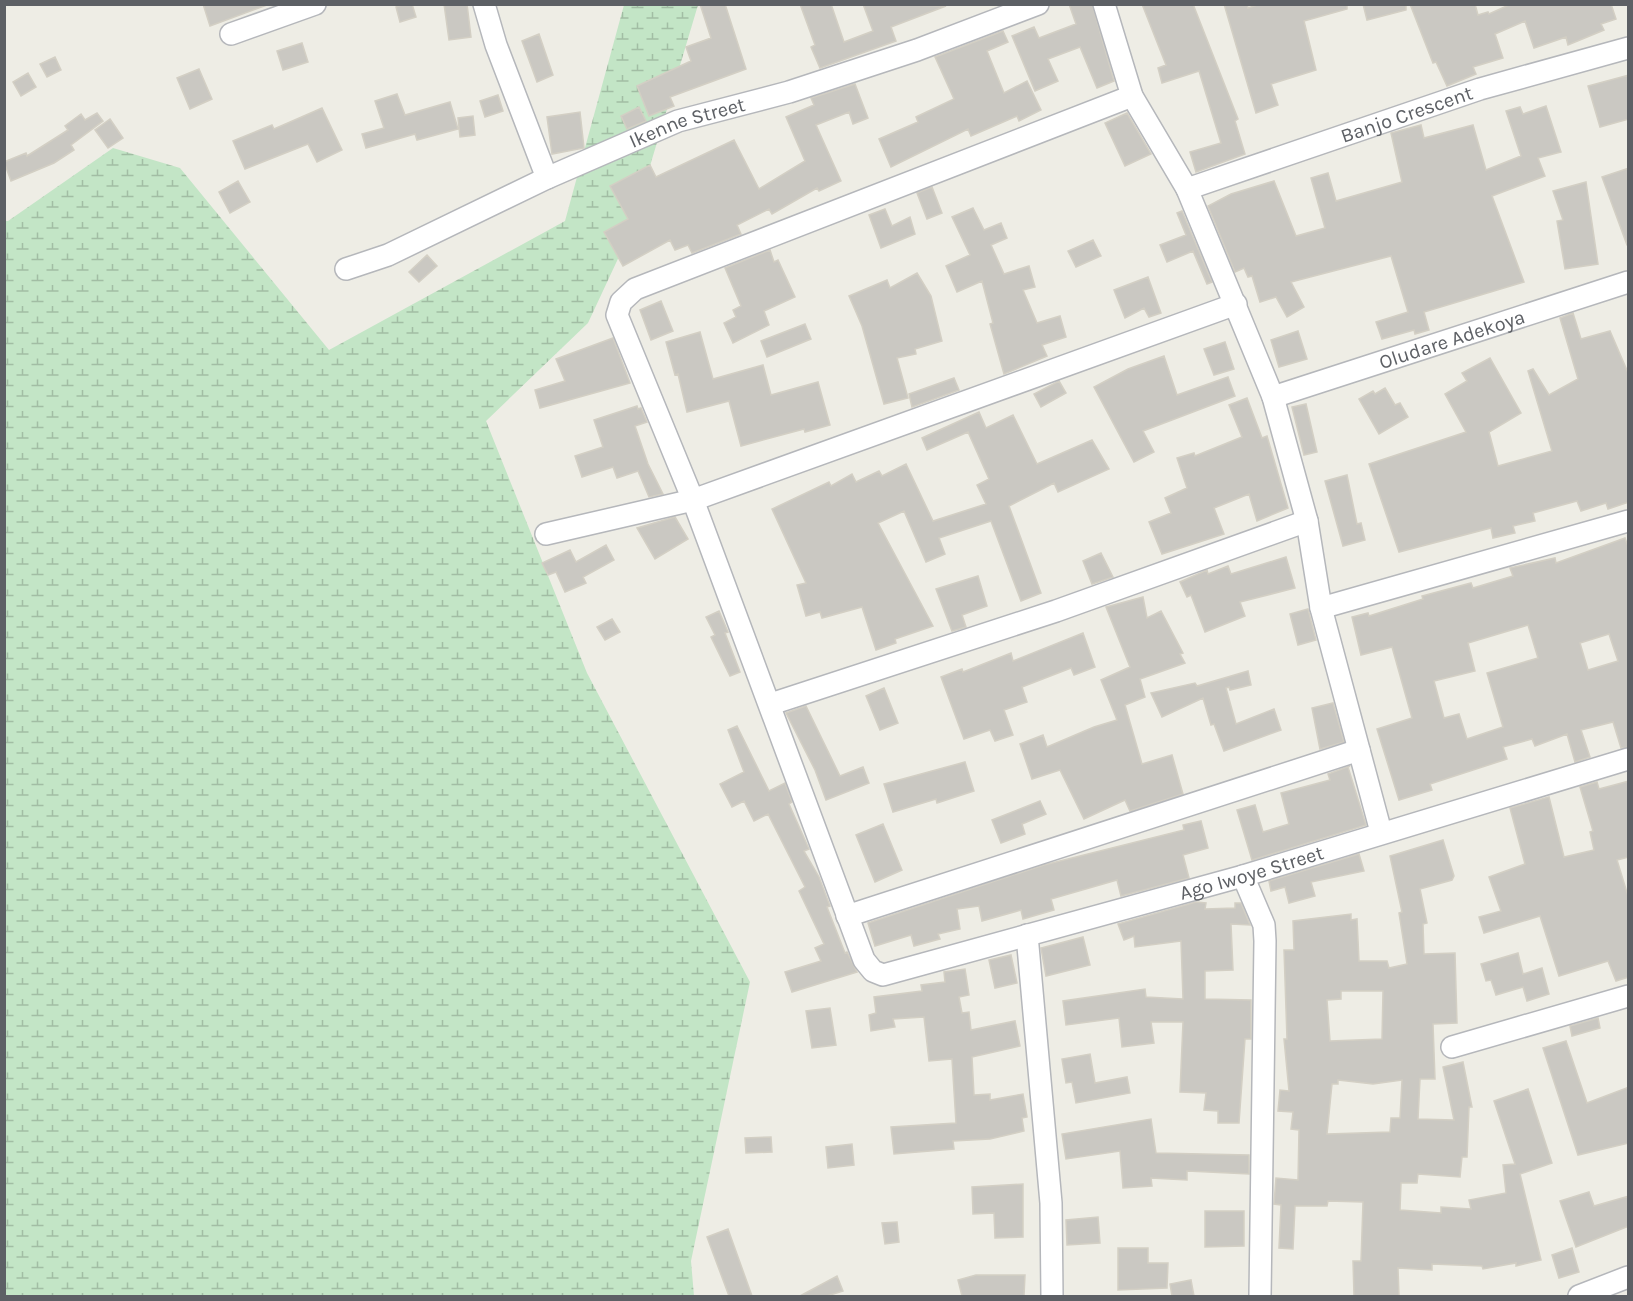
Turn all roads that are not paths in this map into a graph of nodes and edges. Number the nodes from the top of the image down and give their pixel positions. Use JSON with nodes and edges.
{"nodes":[{"id":1,"x":315,"y":4,"type":"edge"},
{"id":2,"x":484,"y":4,"type":"edge"},
{"id":3,"x":1038,"y":4,"type":"edge"},
{"id":4,"x":1104,"y":4,"type":"edge"},
{"id":5,"x":231,"y":34,"type":"dead end"},
{"id":6,"x":1629,"y":48,"type":"edge"},
{"id":7,"x":1132,"y":96,"type":"junction"},
{"id":8,"x":547,"y":178,"type":"junction"},
{"id":9,"x":1187,"y":189,"type":"junction"},
{"id":10,"x":346,"y":269,"type":"dead end"},
{"id":11,"x":1629,"y":282,"type":"edge"},
{"id":12,"x":1236,"y":304,"type":"junction"},
{"id":13,"x":1273,"y":397,"type":"junction"},
{"id":14,"x":693,"y":500,"type":"junction"},
{"id":15,"x":1307,"y":521,"type":"junction"},
{"id":16,"x":1629,"y":521,"type":"edge"},
{"id":17,"x":546,"y":534,"type":"dead end"},
{"id":18,"x":1321,"y":608,"type":"junction"},
{"id":19,"x":771,"y":704,"type":"junction"},
{"id":20,"x":1359,"y":750,"type":"junction"},
{"id":21,"x":1629,"y":759,"type":"edge"},
{"id":22,"x":1381,"y":832,"type":"junction"},
{"id":23,"x":1243,"y":876,"type":"junction"},
{"id":24,"x":847,"y":916,"type":"junction"},
{"id":25,"x":1027,"y":935,"type":"junction"},
{"id":26,"x":1629,"y":996,"type":"edge"},
{"id":27,"x":1452,"y":1047,"type":"dead end"},
{"id":28,"x":1629,"y":1277,"type":"edge"},
{"id":29,"x":1052,"y":1296,"type":"edge"},
{"id":30,"x":1260,"y":1296,"type":"edge"},
{"id":31,"x":1580,"y":1296,"type":"edge"}],
"edges":[{"from":1,"to":5,"type":"street"},
{"from":2,"to":8,"type":"street"},
{"from":3,"to":8,"type":"street","name":"Ikenne Street"},
{"from":4,"to":7,"type":"street"},
{"from":6,"to":9,"type":"street","name":"Banjo Crescent"},
{"from":7,"to":9,"type":"street"},
{"from":7,"to":14,"type":"street"},
{"from":8,"to":10,"type":"street","name":"Ikenne Street"},
{"from":9,"to":12,"type":"street"},
{"from":11,"to":13,"type":"street","name":"Oludare Adekoya"},
{"from":12,"to":13,"type":"street"},
{"from":12,"to":14,"type":"street"},
{"from":13,"to":15,"type":"street"},
{"from":14,"to":17,"type":"street"},
{"from":14,"to":19,"type":"street"},
{"from":15,"to":18,"type":"street"},
{"from":15,"to":19,"type":"street"},
{"from":16,"to":18,"type":"street"},
{"from":18,"to":20,"type":"street"},
{"from":19,"to":24,"type":"street"},
{"from":20,"to":22,"type":"street"},
{"from":20,"to":24,"type":"street"},
{"from":21,"to":22,"type":"street","name":"Ago Iwoye Street"},
{"from":22,"to":23,"type":"street","name":"Ago Iwoye Street"},
{"from":23,"to":25,"type":"street","name":"Ago Iwoye Street"},
{"from":23,"to":30,"type":"street"},
{"from":24,"to":25,"type":"street","name":"Ago Iwoye Street"},
{"from":25,"to":29,"type":"street"},
{"from":26,"to":27,"type":"street"},
{"from":28,"to":31,"type":"street"}]}
